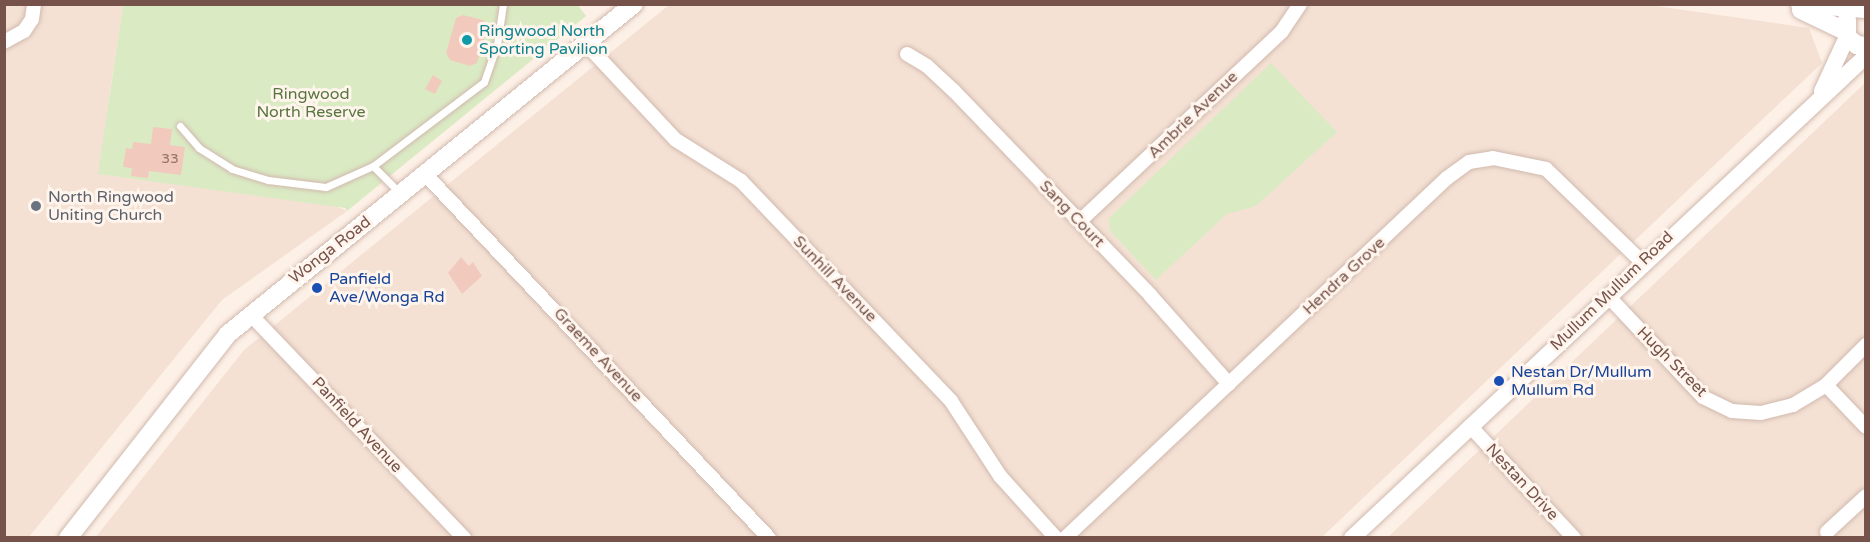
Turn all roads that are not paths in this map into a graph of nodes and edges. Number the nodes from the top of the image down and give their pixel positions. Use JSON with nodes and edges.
{"nodes":[{"id":1,"x":34,"y":4,"type":"edge"},
{"id":2,"x":503,"y":4,"type":"edge"},
{"id":3,"x":634,"y":4,"type":"edge"},
{"id":4,"x":1300,"y":4,"type":"edge"},
{"id":5,"x":1791,"y":4,"type":"edge"},
{"id":6,"x":1800,"y":4,"type":"edge"},
{"id":7,"x":1862,"y":10,"type":"edge"},
{"id":8,"x":1846,"y":34,"type":"junction"},
{"id":9,"x":4,"y":42,"type":"edge"},
{"id":10,"x":587,"y":45,"type":"junction"},
{"id":11,"x":1866,"y":46,"type":"edge"},
{"id":12,"x":907,"y":54,"type":"dead end"},
{"id":13,"x":1866,"y":56,"type":"edge"},
{"id":14,"x":1820,"y":94,"type":"junction"},
{"id":15,"x":180,"y":126,"type":"dead end"},
{"id":16,"x":373,"y":166,"type":"junction"},
{"id":17,"x":425,"y":174,"type":"junction"},
{"id":18,"x":401,"y":194,"type":"junction"},
{"id":19,"x":1080,"y":221,"type":"junction"},
{"id":20,"x":1642,"y":262,"type":"junction"},
{"id":21,"x":1608,"y":296,"type":"junction"},
{"id":22,"x":250,"y":314,"type":"junction"},
{"id":23,"x":1866,"y":345,"type":"edge"},
{"id":24,"x":1229,"y":384,"type":"junction"},
{"id":25,"x":1826,"y":385,"type":"junction"},
{"id":26,"x":1470,"y":426,"type":"junction"},
{"id":27,"x":1866,"y":427,"type":"edge"},
{"id":28,"x":1866,"y":496,"type":"edge"},
{"id":29,"x":1827,"y":532,"type":"dead end"},
{"id":30,"x":68,"y":537,"type":"edge"},
{"id":31,"x":464,"y":537,"type":"edge"},
{"id":32,"x":769,"y":537,"type":"edge"},
{"id":33,"x":1056,"y":537,"type":"edge"},
{"id":34,"x":1065,"y":537,"type":"edge"},
{"id":35,"x":1352,"y":537,"type":"edge"},
{"id":36,"x":1574,"y":537,"type":"edge"}],
"edges":[{"from":1,"to":9,"type":"street"},
{"from":2,"to":16,"type":"lane"},
{"from":3,"to":10,"type":"main road","name":"Wonga Road"},
{"from":4,"to":19,"type":"street","name":"Ambrie Avenue"},
{"from":5,"to":8,"type":"main road"},
{"from":6,"to":7,"type":"main road"},
{"from":7,"to":8,"type":"main road"},
{"from":8,"to":11,"type":"main road"},
{"from":8,"to":14,"type":"street","name":"Mullum Mullum Road"},
{"from":10,"to":17,"type":"main road","name":"Wonga Road"},
{"from":10,"to":33,"type":"street","name":"Sunhill Avenue"},
{"from":12,"to":19,"type":"street","name":"Sang Court"},
{"from":13,"to":14,"type":"street","name":"Mullum Mullum Road"},
{"from":14,"to":20,"type":"street","name":"Mullum Mullum Road"},
{"from":15,"to":16,"type":"lane"},
{"from":16,"to":18,"type":"lane"},
{"from":17,"to":18,"type":"main road","name":"Wonga Road"},
{"from":17,"to":32,"type":"street","name":"Graeme Avenue"},
{"from":18,"to":22,"type":"main road","name":"Wonga Road"},
{"from":19,"to":24,"type":"street","name":"Sang Court"},
{"from":20,"to":21,"type":"street","name":"Mullum Mullum Road"},
{"from":20,"to":24,"type":"street","name":"Hendra Grove"},
{"from":21,"to":25,"type":"street","name":"Hugh Street"},
{"from":21,"to":26,"type":"street","name":"Mullum Mullum Road"},
{"from":22,"to":30,"type":"main road","name":"Wonga Road"},
{"from":22,"to":31,"type":"street","name":"Panfield Avenue"},
{"from":23,"to":25,"type":"street","name":"Hugh Street"},
{"from":24,"to":34,"type":"street","name":"Hendra Grove"},
{"from":25,"to":27,"type":"street"},
{"from":26,"to":35,"type":"street","name":"Mullum Mullum Road"},
{"from":26,"to":36,"type":"street","name":"Nestan Drive"},
{"from":28,"to":29,"type":"street"}]}
